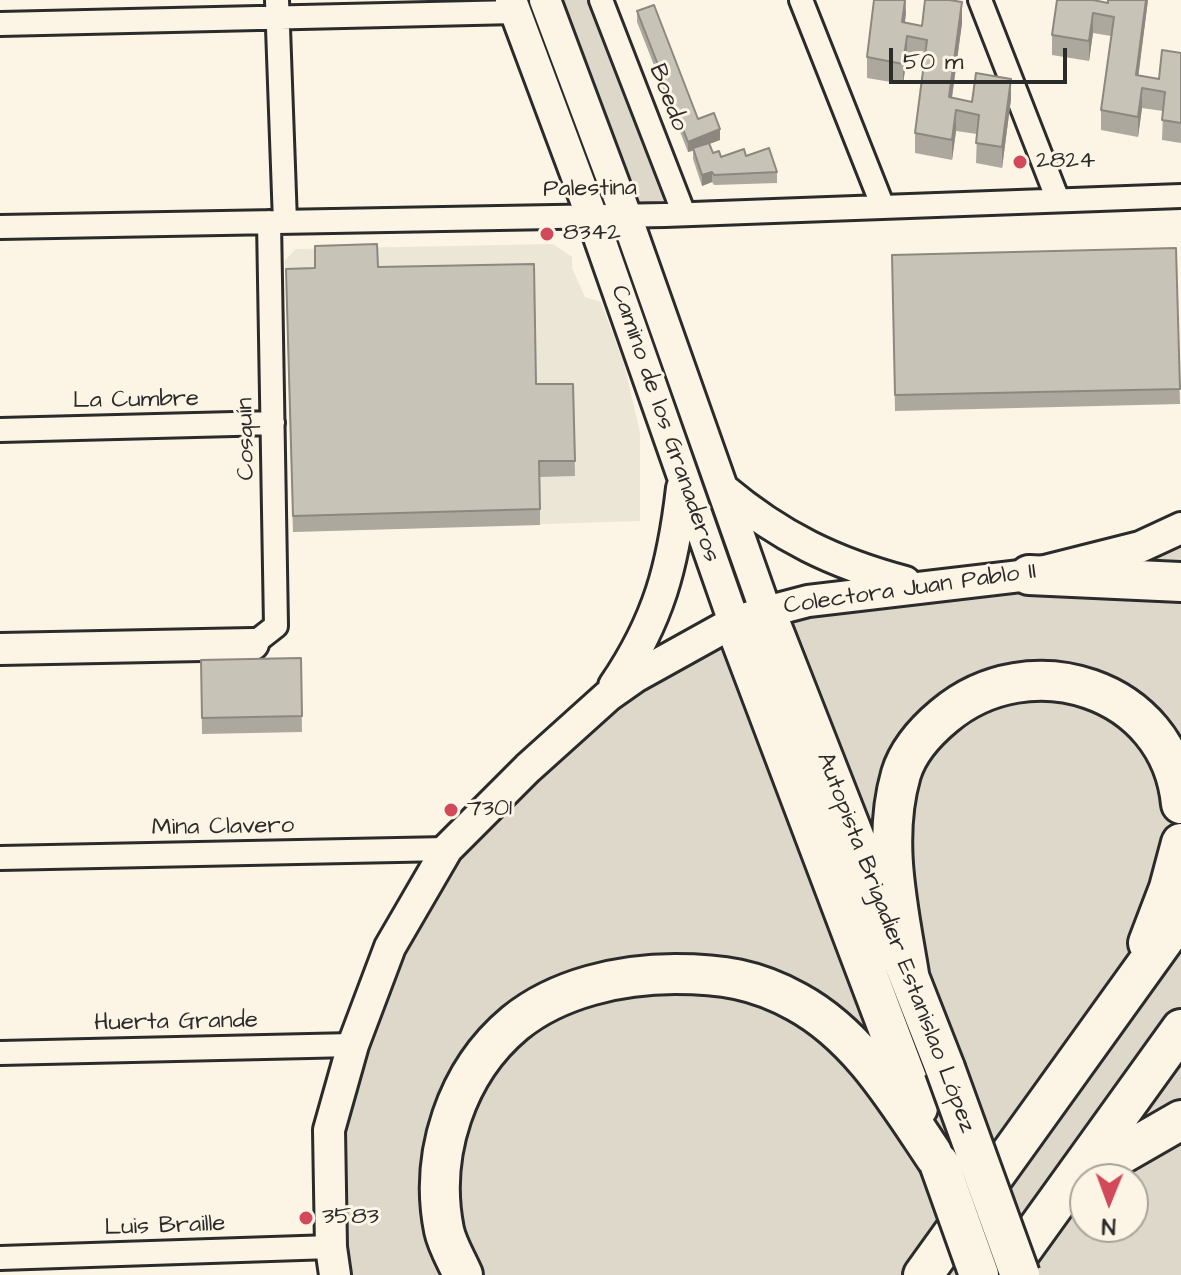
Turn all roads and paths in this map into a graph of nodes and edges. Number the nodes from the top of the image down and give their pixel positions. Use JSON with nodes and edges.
{"nodes":[{"id":1,"x":545,"y":0,"type":"edge"},
{"id":2,"x":601,"y":0,"type":"edge"},
{"id":3,"x":801,"y":0,"type":"edge"},
{"id":4,"x":980,"y":0,"type":"edge"},
{"id":5,"x":514,"y":6,"type":"edge"},
{"id":6,"x":278,"y":9,"type":"edge"},
{"id":7,"x":0,"y":24,"type":"edge"},
{"id":8,"x":1181,"y":196,"type":"edge"},
{"id":9,"x":1058,"y":200,"type":"junction"},
{"id":10,"x":883,"y":207,"type":"junction"},
{"id":11,"x":684,"y":214,"type":"junction"},
{"id":12,"x":626,"y":216,"type":"junction"},
{"id":13,"x":592,"y":217,"type":"junction"},
{"id":14,"x":277,"y":222,"type":"junction"},
{"id":15,"x":0,"y":227,"type":"edge"},
{"id":16,"x":273,"y":423,"type":"junction"},
{"id":17,"x":0,"y":430,"type":"edge"},
{"id":18,"x":683,"y":478,"type":"junction"},
{"id":19,"x":723,"y":489,"type":"junction"},
{"id":20,"x":1181,"y":528,"type":"edge"},
{"id":21,"x":1029,"y":575,"type":"junction"},
{"id":22,"x":1181,"y":582,"type":"edge"},
{"id":23,"x":918,"y":586,"type":"junction"},
{"id":24,"x":750,"y":617,"type":"junction"},
{"id":25,"x":253,"y":644,"type":"joint"},
{"id":26,"x":0,"y":649,"type":"edge"},
{"id":27,"x":608,"y":696,"type":"junction"},
{"id":28,"x":1181,"y":804,"type":"edge"},
{"id":29,"x":1181,"y":843,"type":"edge"},
{"id":30,"x":447,"y":849,"type":"junction"},
{"id":31,"x":0,"y":858,"type":"edge"},
{"id":32,"x":1181,"y":916,"type":"edge"},
{"id":33,"x":909,"y":974,"type":"junction"},
{"id":34,"x":1132,"y":981,"type":"junction"},
{"id":35,"x":1181,"y":1029,"type":"edge"},
{"id":36,"x":353,"y":1045,"type":"junction"},
{"id":37,"x":0,"y":1053,"type":"edge"},
{"id":38,"x":1181,"y":1120,"type":"edge"},
{"id":39,"x":939,"y":1163,"type":"junction"},
{"id":40,"x":1085,"y":1163,"type":"edge"},
{"id":41,"x":1106,"y":1163,"type":"edge"},
{"id":42,"x":1069,"y":1185,"type":"edge"},
{"id":43,"x":0,"y":1258,"type":"edge"},
{"id":44,"x":333,"y":1261,"type":"edge"},
{"id":45,"x":463,"y":1275,"type":"edge"},
{"id":46,"x":923,"y":1275,"type":"edge"},
{"id":47,"x":979,"y":1275,"type":"edge"},
{"id":48,"x":1004,"y":1275,"type":"edge"},
{"id":49,"x":1020,"y":1275,"type":"edge"}],
"edges":[{"from":1,"to":12,"type":"main road","name":"Camino de los Granaderos"},
{"from":2,"to":11,"type":"street","name":"Boedo"},
{"from":3,"to":10,"type":"street"},
{"from":4,"to":9,"type":"street"},
{"from":5,"to":6,"type":"street"},
{"from":5,"to":13,"type":"main road","name":"Camino de los Granaderos"},
{"from":6,"to":7,"type":"street"},
{"from":6,"to":14,"type":"street","name":"Cosquín"},
{"from":8,"to":9,"type":"street","name":"Palestina"},
{"from":9,"to":10,"type":"street","name":"Palestina"},
{"from":10,"to":11,"type":"street","name":"Palestina"},
{"from":11,"to":12,"type":"street","name":"Palestina"},
{"from":12,"to":13,"type":"street","name":"Palestina"},
{"from":12,"to":19,"type":"main road","name":"Camino de los Granaderos"},
{"from":13,"to":14,"type":"street","name":"Palestina"},
{"from":13,"to":18,"type":"main road","name":"Camino de los Granaderos"},
{"from":14,"to":15,"type":"street","name":"Palestina"},
{"from":14,"to":16,"type":"street","name":"Cosquín"},
{"from":16,"to":17,"type":"street","name":"La Cumbre"},
{"from":16,"to":25,"type":"street","name":"Cosquín"},
{"from":18,"to":24,"type":"main road","name":"Camino de los Granaderos"},
{"from":18,"to":27,"type":"main road"},
{"from":19,"to":23,"type":"main road"},
{"from":19,"to":24,"type":"main road","name":"Camino de los Granaderos"},
{"from":20,"to":21,"type":"main road","name":"Colectora Juan Pablo II"},
{"from":21,"to":22,"type":"highway"},
{"from":21,"to":23,"type":"main road","name":"Colectora Juan Pablo II"},
{"from":23,"to":24,"type":"main road","name":"Colectora Juan Pablo II"},
{"from":24,"to":27,"type":"main road","name":"Colectora Juan Pablo II"},
{"from":24,"to":33,"type":"highway","name":"Autopista Brigadier Estanislao López"},
{"from":24,"to":39,"type":"highway","name":"Autopista Brigadier Estanislao López"},
{"from":25,"to":26,"type":"main road"},
{"from":27,"to":30,"type":"main road","name":"Colectora Juan Pablo II"},
{"from":28,"to":33,"type":"highway"},
{"from":29,"to":34,"type":"highway"},
{"from":30,"to":31,"type":"street","name":"Mina Clavero"},
{"from":30,"to":36,"type":"main road","name":"Colectora Juan Pablo II"},
{"from":32,"to":34,"type":"highway"},
{"from":33,"to":49,"type":"highway","name":"Autopista Brigadier Estanislao López","bridge":true},
{"from":34,"to":46,"type":"highway"},
{"from":35,"to":40,"type":"highway"},
{"from":36,"to":37,"type":"street","name":"Huerta Grande"},
{"from":36,"to":44,"type":"main road","name":"Colectora Juan Pablo II"},
{"from":38,"to":41,"type":"highway"},
{"from":39,"to":45,"type":"highway"},
{"from":39,"to":47,"type":"highway","name":"Autopista Brigadier Estanislao López","bridge":true},
{"from":42,"to":48,"type":"highway"},
{"from":43,"to":44,"type":"street","name":"Luis Braille"}]}
